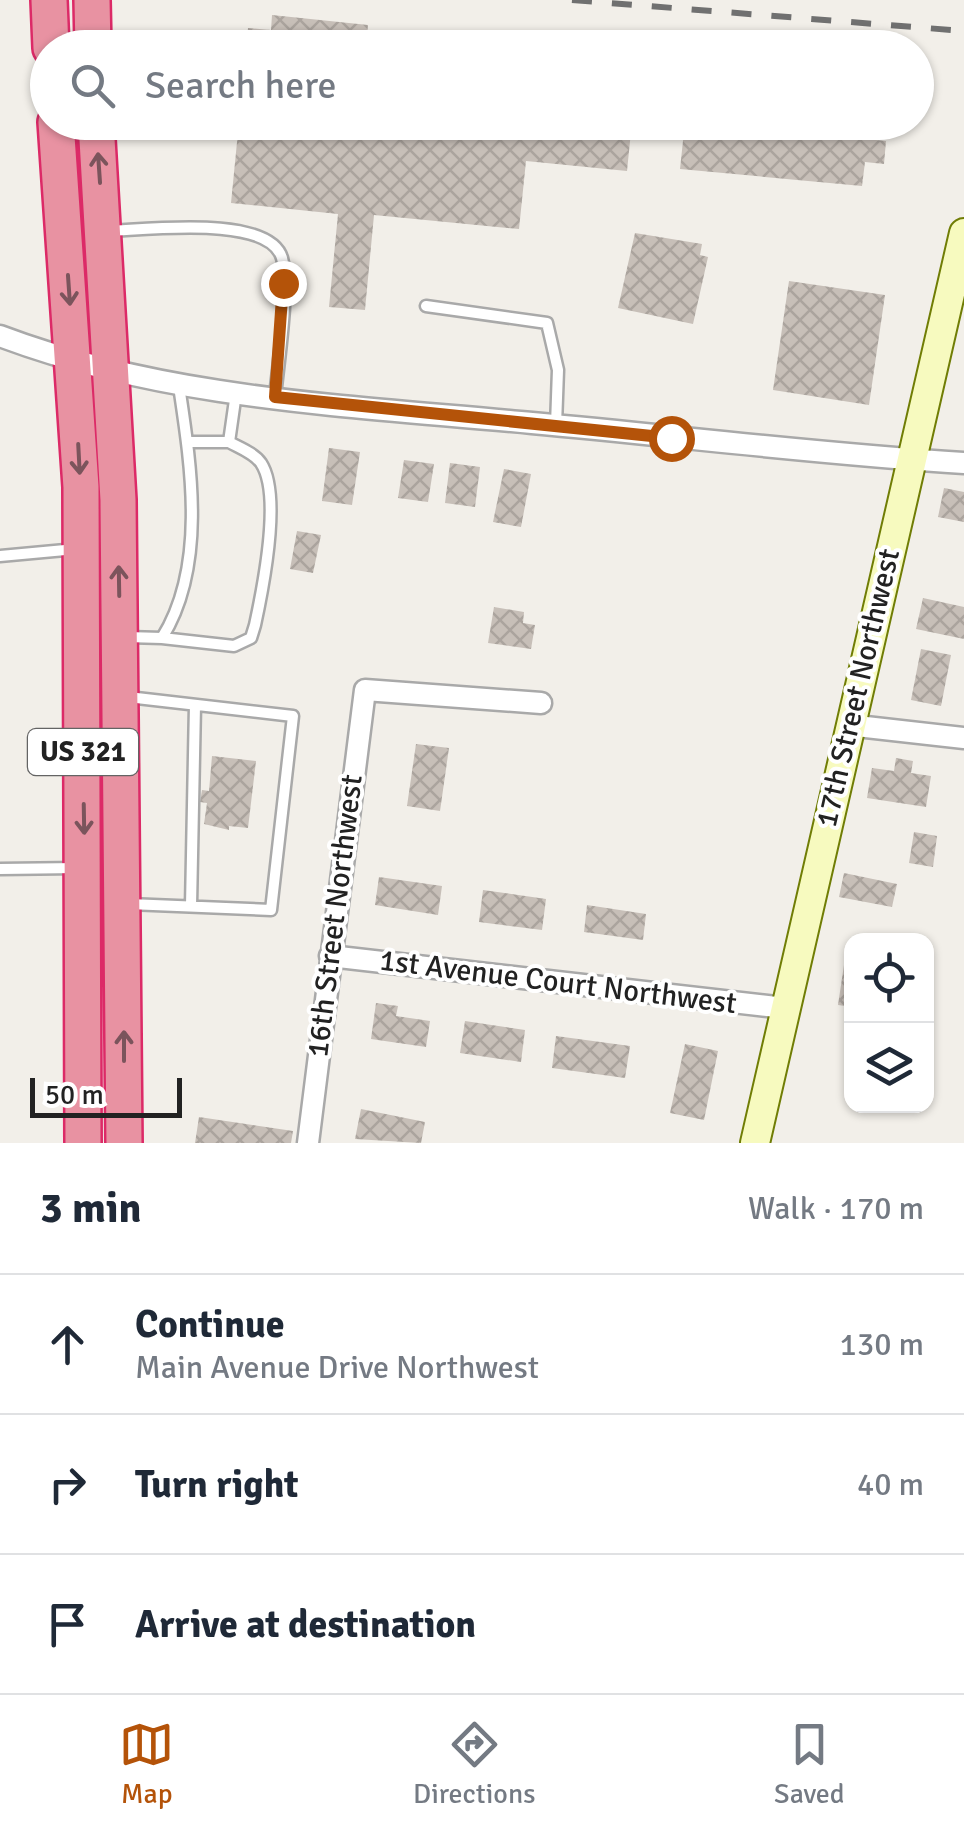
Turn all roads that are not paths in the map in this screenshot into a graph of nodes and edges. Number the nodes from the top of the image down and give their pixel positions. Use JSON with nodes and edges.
{"nodes":[{"id":1,"x":49,"y":0,"type":"edge"},
{"id":2,"x":92,"y":0,"type":"edge"},
{"id":3,"x":50,"y":30,"type":"edge"},
{"id":4,"x":92,"y":30,"type":"edge"},
{"id":5,"x":57,"y":140,"type":"edge"},
{"id":6,"x":97,"y":140,"type":"edge"},
{"id":7,"x":103,"y":231,"type":"junction"},
{"id":8,"x":964,"y":233,"type":"edge"},
{"id":9,"x":426,"y":306,"type":"dead end"},
{"id":10,"x":0,"y":336,"type":"edge"},
{"id":11,"x":74,"y":362,"type":"junction"},
{"id":12,"x":112,"y":370,"type":"junction"},
{"id":13,"x":178,"y":386,"type":"junction"},
{"id":14,"x":236,"y":392,"type":"junction"},
{"id":15,"x":275,"y":397,"type":"junction"},
{"id":16,"x":556,"y":425,"type":"junction"},
{"id":17,"x":187,"y":442,"type":"junction"},
{"id":18,"x":229,"y":442,"type":"junction"},
{"id":19,"x":909,"y":460,"type":"junction"},
{"id":20,"x":964,"y":463,"type":"edge"},
{"id":21,"x":82,"y":548,"type":"junction"},
{"id":22,"x":0,"y":556,"type":"edge"},
{"id":23,"x":120,"y":637,"type":"junction"},
{"id":24,"x":162,"y":638,"type":"junction"},
{"id":25,"x":120,"y":696,"type":"junction"},
{"id":26,"x":541,"y":703,"type":"dead end"},
{"id":27,"x":195,"y":704,"type":"junction"},
{"id":28,"x":848,"y":725,"type":"junction"},
{"id":29,"x":964,"y":738,"type":"edge"},
{"id":30,"x":84,"y":868,"type":"junction"},
{"id":31,"x":0,"y":869,"type":"edge"},
{"id":32,"x":123,"y":903,"type":"junction"},
{"id":33,"x":191,"y":906,"type":"junction"},
{"id":34,"x":330,"y":956,"type":"junction"},
{"id":35,"x":785,"y":1008,"type":"junction"},
{"id":36,"x":83,"y":1143,"type":"edge"},
{"id":37,"x":124,"y":1143,"type":"edge"},
{"id":38,"x":308,"y":1143,"type":"edge"},
{"id":39,"x":755,"y":1143,"type":"edge"}],
"edges":[{"from":1,"to":3,"type":"highway"},
{"from":2,"to":4,"type":"highway"},
{"from":5,"to":11,"type":"highway","number":"US 321","one_way":true},
{"from":7,"to":6,"type":"highway","number":"US 321","one_way":true},
{"from":7,"to":12,"type":"highway","number":"US 321"},
{"from":7,"to":15,"type":"lane"},
{"from":8,"to":19,"type":"street","name":"17th Street Northwest"},
{"from":9,"to":16,"type":"lane"},
{"from":10,"to":11,"type":"street"},
{"from":11,"to":12,"type":"street"},
{"from":11,"to":21,"type":"highway","number":"US 321","one_way":true},
{"from":12,"to":13,"type":"street"},
{"from":23,"to":12,"type":"highway","number":"US 321","one_way":true},
{"from":13,"to":14,"type":"street"},
{"from":13,"to":17,"type":"lane"},
{"from":14,"to":15,"type":"street"},
{"from":14,"to":18,"type":"lane"},
{"from":15,"to":16,"type":"street"},
{"from":16,"to":19,"type":"street"},
{"from":17,"to":18,"type":"lane"},
{"from":17,"to":24,"type":"lane"},
{"from":18,"to":24,"type":"lane"},
{"from":19,"to":20,"type":"street"},
{"from":19,"to":28,"type":"street","name":"17th Street Northwest"},
{"from":21,"to":22,"type":"lane"},
{"from":21,"to":30,"type":"highway","number":"US 321","one_way":true},
{"from":23,"to":24,"type":"lane"},
{"from":23,"to":25,"type":"highway","number":"US 321"},
{"from":25,"to":27,"type":"lane"},
{"from":25,"to":32,"type":"highway","number":"US 321"},
{"from":26,"to":34,"type":"street","name":"16th Street Northwest"},
{"from":27,"to":33,"type":"lane"},
{"from":27,"to":33,"type":"lane"},
{"from":28,"to":29,"type":"street"},
{"from":28,"to":35,"type":"street","name":"17th Street Northwest"},
{"from":30,"to":31,"type":"lane"},
{"from":30,"to":36,"type":"highway","number":"US 321"},
{"from":32,"to":33,"type":"lane"},
{"from":37,"to":32,"type":"highway","number":"US 321","one_way":true},
{"from":34,"to":35,"type":"street","name":"1st Avenue Court Northwest"},
{"from":34,"to":38,"type":"street","name":"16th Street Northwest"},
{"from":35,"to":39,"type":"street","name":"17th Street Northwest"}]}
